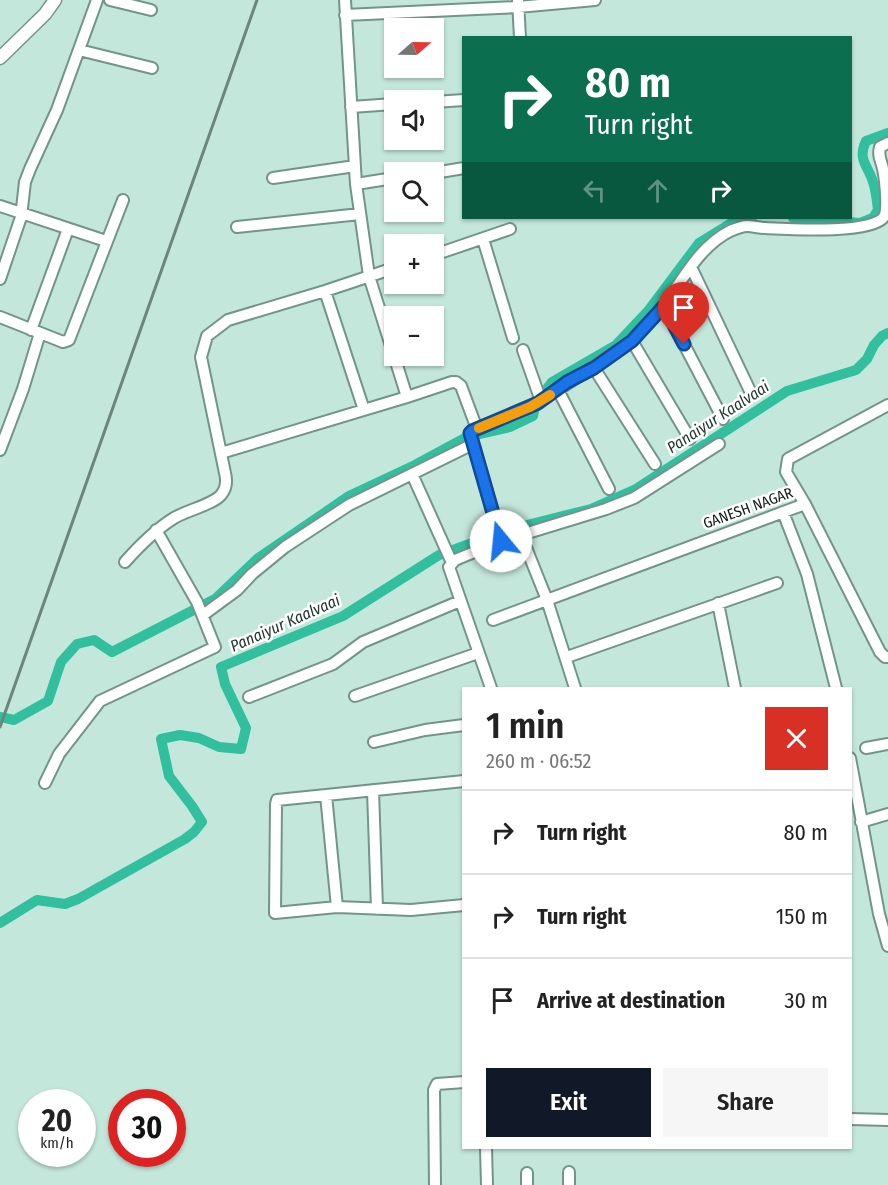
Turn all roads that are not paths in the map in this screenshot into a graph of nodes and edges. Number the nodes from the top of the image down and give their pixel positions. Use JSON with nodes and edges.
{"nodes":[{"id":1,"x":55,"y":0,"type":"edge"},
{"id":2,"x":97,"y":0,"type":"edge"},
{"id":3,"x":110,"y":0,"type":"edge"},
{"id":4,"x":345,"y":0,"type":"edge"},
{"id":5,"x":595,"y":0,"type":"edge"},
{"id":6,"x":518,"y":4,"type":"edge"},
{"id":7,"x":151,"y":10,"type":"dead end"},
{"id":8,"x":345,"y":15,"type":"junction"},
{"id":9,"x":520,"y":36,"type":"edge"},
{"id":10,"x":79,"y":50,"type":"junction"},
{"id":11,"x":0,"y":58,"type":"edge"},
{"id":12,"x":152,"y":68,"type":"dead end"},
{"id":13,"x":462,"y":100,"type":"edge"},
{"id":14,"x":444,"y":101,"type":"edge"},
{"id":15,"x":384,"y":105,"type":"edge"},
{"id":16,"x":351,"y":107,"type":"junction"},
{"id":17,"x":888,"y":143,"type":"edge"},
{"id":18,"x":355,"y":166,"type":"junction"},
{"id":19,"x":462,"y":168,"type":"edge"},
{"id":20,"x":444,"y":171,"type":"edge"},
{"id":21,"x":273,"y":178,"type":"dead end"},
{"id":22,"x":384,"y":179,"type":"edge"},
{"id":23,"x":356,"y":183,"type":"junction"},
{"id":24,"x":123,"y":200,"type":"dead end"},
{"id":25,"x":0,"y":206,"type":"edge"},
{"id":26,"x":21,"y":213,"type":"junction"},
{"id":27,"x":360,"y":214,"type":"junction"},
{"id":28,"x":237,"y":227,"type":"dead end"},
{"id":29,"x":68,"y":229,"type":"junction"},
{"id":30,"x":510,"y":229,"type":"dead end"},
{"id":31,"x":483,"y":239,"type":"junction"},
{"id":32,"x":106,"y":242,"type":"junction"},
{"id":33,"x":444,"y":252,"type":"edge"},
{"id":34,"x":691,"y":267,"type":"junction"},
{"id":35,"x":384,"y":271,"type":"edge"},
{"id":36,"x":369,"y":276,"type":"junction"},
{"id":37,"x":0,"y":279,"type":"edge"},
{"id":38,"x":325,"y":291,"type":"junction"},
{"id":39,"x":664,"y":306,"type":"junction"},
{"id":40,"x":0,"y":317,"type":"edge"},
{"id":41,"x":36,"y":331,"type":"junction"},
{"id":42,"x":513,"y":338,"type":"dead end"},
{"id":43,"x":632,"y":341,"type":"junction"},
{"id":44,"x":523,"y":350,"type":"dead end"},
{"id":45,"x":594,"y":368,"type":"junction"},
{"id":46,"x":558,"y":390,"type":"junction"},
{"id":47,"x":751,"y":393,"type":"dead end"},
{"id":48,"x":407,"y":397,"type":"junction"},
{"id":49,"x":536,"y":404,"type":"junction"},
{"id":50,"x":888,"y":405,"type":"edge"},
{"id":51,"x":364,"y":410,"type":"junction"},
{"id":52,"x":723,"y":419,"type":"dead end"},
{"id":53,"x":473,"y":436,"type":"junction"},
{"id":54,"x":690,"y":439,"type":"dead end"},
{"id":55,"x":719,"y":444,"type":"dead end"},
{"id":56,"x":0,"y":450,"type":"edge"},
{"id":57,"x":221,"y":453,"type":"junction"},
{"id":58,"x":654,"y":464,"type":"dead end"},
{"id":59,"x":412,"y":474,"type":"junction"},
{"id":60,"x":609,"y":489,"type":"dead end"},
{"id":61,"x":805,"y":504,"type":"junction"},
{"id":62,"x":783,"y":512,"type":"junction"},
{"id":63,"x":156,"y":530,"type":"junction"},
{"id":64,"x":499,"y":535,"type":"junction"},
{"id":65,"x":521,"y":535,"type":"junction"},
{"id":66,"x":450,"y":560,"type":"junction"},
{"id":67,"x":125,"y":562,"type":"dead end"},
{"id":68,"x":777,"y":583,"type":"dead end"},
{"id":69,"x":547,"y":600,"type":"junction"},
{"id":70,"x":460,"y":601,"type":"junction"},
{"id":71,"x":718,"y":603,"type":"junction"},
{"id":72,"x":203,"y":614,"type":"junction"},
{"id":73,"x":493,"y":620,"type":"dead end"},
{"id":74,"x":478,"y":653,"type":"junction"},
{"id":75,"x":567,"y":657,"type":"junction"},
{"id":76,"x":888,"y":657,"type":"edge"},
{"id":77,"x":491,"y":687,"type":"edge"},
{"id":78,"x":575,"y":687,"type":"edge"},
{"id":79,"x":735,"y":687,"type":"edge"},
{"id":80,"x":836,"y":687,"type":"edge"},
{"id":81,"x":355,"y":696,"type":"dead end"},
{"id":82,"x":249,"y":697,"type":"dead end"},
{"id":83,"x":462,"y":725,"type":"edge"},
{"id":84,"x":374,"y":742,"type":"dead end"},
{"id":85,"x":888,"y":744,"type":"edge"},
{"id":86,"x":866,"y":748,"type":"dead end"},
{"id":87,"x":852,"y":770,"type":"edge"},
{"id":88,"x":462,"y":781,"type":"edge"},
{"id":89,"x":45,"y":783,"type":"dead end"},
{"id":90,"x":373,"y":790,"type":"junction"},
{"id":91,"x":326,"y":795,"type":"junction"},
{"id":92,"x":888,"y":814,"type":"edge"},
{"id":93,"x":861,"y":822,"type":"junction"},
{"id":94,"x":462,"y":905,"type":"edge"},
{"id":95,"x":337,"y":907,"type":"junction"},
{"id":96,"x":377,"y":909,"type":"junction"},
{"id":97,"x":888,"y":946,"type":"edge"},
{"id":98,"x":462,"y":1082,"type":"edge"},
{"id":99,"x":852,"y":1119,"type":"edge"},
{"id":100,"x":888,"y":1120,"type":"edge"},
{"id":101,"x":486,"y":1149,"type":"edge"},
{"id":102,"x":569,"y":1172,"type":"dead end"},
{"id":103,"x":527,"y":1173,"type":"dead end"},
{"id":104,"x":435,"y":1185,"type":"edge"},
{"id":105,"x":488,"y":1185,"type":"edge"},
{"id":106,"x":527,"y":1185,"type":"edge"},
{"id":107,"x":569,"y":1185,"type":"edge"}],
"edges":[{"from":1,"to":11,"type":"street"},
{"from":2,"to":10,"type":"street"},
{"from":3,"to":7,"type":"street"},
{"from":4,"to":8,"type":"street"},
{"from":5,"to":6,"type":"street"},
{"from":6,"to":8,"type":"street"},
{"from":6,"to":9,"type":"street"},
{"from":8,"to":16,"type":"street"},
{"from":10,"to":12,"type":"street"},
{"from":10,"to":26,"type":"street"},
{"from":13,"to":14,"type":"street"},
{"from":15,"to":16,"type":"street"},
{"from":16,"to":18,"type":"street"},
{"from":17,"to":34,"type":"street"},
{"from":18,"to":21,"type":"street"},
{"from":18,"to":23,"type":"street"},
{"from":19,"to":20,"type":"street"},
{"from":22,"to":23,"type":"street"},
{"from":23,"to":27,"type":"street"},
{"from":24,"to":32,"type":"street"},
{"from":25,"to":26,"type":"street"},
{"from":26,"to":29,"type":"street"},
{"from":26,"to":37,"type":"street"},
{"from":27,"to":28,"type":"street"},
{"from":27,"to":36,"type":"street"},
{"from":29,"to":32,"type":"street"},
{"from":29,"to":41,"type":"street"},
{"from":30,"to":31,"type":"street"},
{"from":31,"to":33,"type":"street"},
{"from":31,"to":42,"type":"street"},
{"from":32,"to":41,"type":"street"},
{"from":34,"to":39,"type":"street"},
{"from":34,"to":47,"type":"street"},
{"from":35,"to":36,"type":"street"},
{"from":36,"to":38,"type":"street"},
{"from":36,"to":48,"type":"street"},
{"from":38,"to":51,"type":"street"},
{"from":38,"to":57,"type":"street"},
{"from":39,"to":43,"type":"street"},
{"from":39,"to":52,"type":"street"},
{"from":40,"to":41,"type":"street"},
{"from":41,"to":56,"type":"street"},
{"from":43,"to":45,"type":"street"},
{"from":43,"to":54,"type":"street"},
{"from":44,"to":49,"type":"street"},
{"from":45,"to":46,"type":"street"},
{"from":45,"to":58,"type":"street"},
{"from":46,"to":49,"type":"street"},
{"from":46,"to":60,"type":"street"},
{"from":48,"to":51,"type":"street"},
{"from":48,"to":53,"type":"street"},
{"from":49,"to":53,"type":"street"},
{"from":50,"to":61,"type":"street","name":"GANESH NAGAR"},
{"from":51,"to":57,"type":"street"},
{"from":53,"to":59,"type":"street"},
{"from":53,"to":64,"type":"street"},
{"from":55,"to":65,"type":"street"},
{"from":57,"to":63,"type":"street"},
{"from":59,"to":66,"type":"street"},
{"from":59,"to":72,"type":"street"},
{"from":61,"to":62,"type":"street","name":"GANESH NAGAR"},
{"from":61,"to":76,"type":"street"},
{"from":62,"to":69,"type":"street","name":"GANESH NAGAR"},
{"from":62,"to":80,"type":"street"},
{"from":63,"to":67,"type":"street"},
{"from":63,"to":72,"type":"street"},
{"from":64,"to":65,"type":"street"},
{"from":64,"to":66,"type":"street"},
{"from":65,"to":69,"type":"street"},
{"from":66,"to":70,"type":"street"},
{"from":68,"to":71,"type":"street"},
{"from":69,"to":73,"type":"street","name":"GANESH NAGAR"},
{"from":69,"to":75,"type":"street"},
{"from":70,"to":74,"type":"street"},
{"from":70,"to":82,"type":"street"},
{"from":71,"to":75,"type":"street"},
{"from":71,"to":79,"type":"street"},
{"from":72,"to":89,"type":"street"},
{"from":74,"to":77,"type":"street"},
{"from":74,"to":81,"type":"street"},
{"from":75,"to":78,"type":"street"},
{"from":83,"to":84,"type":"street"},
{"from":85,"to":86,"type":"street"},
{"from":87,"to":93,"type":"street"},
{"from":88,"to":90,"type":"street"},
{"from":90,"to":91,"type":"street"},
{"from":90,"to":96,"type":"street"},
{"from":91,"to":95,"type":"street"},
{"from":91,"to":95,"type":"street"},
{"from":92,"to":93,"type":"street"},
{"from":93,"to":97,"type":"street"},
{"from":94,"to":96,"type":"street"},
{"from":95,"to":96,"type":"street"},
{"from":98,"to":104,"type":"street"},
{"from":99,"to":100,"type":"street"},
{"from":101,"to":105,"type":"street"},
{"from":102,"to":107,"type":"street"},
{"from":103,"to":106,"type":"street"}]}
